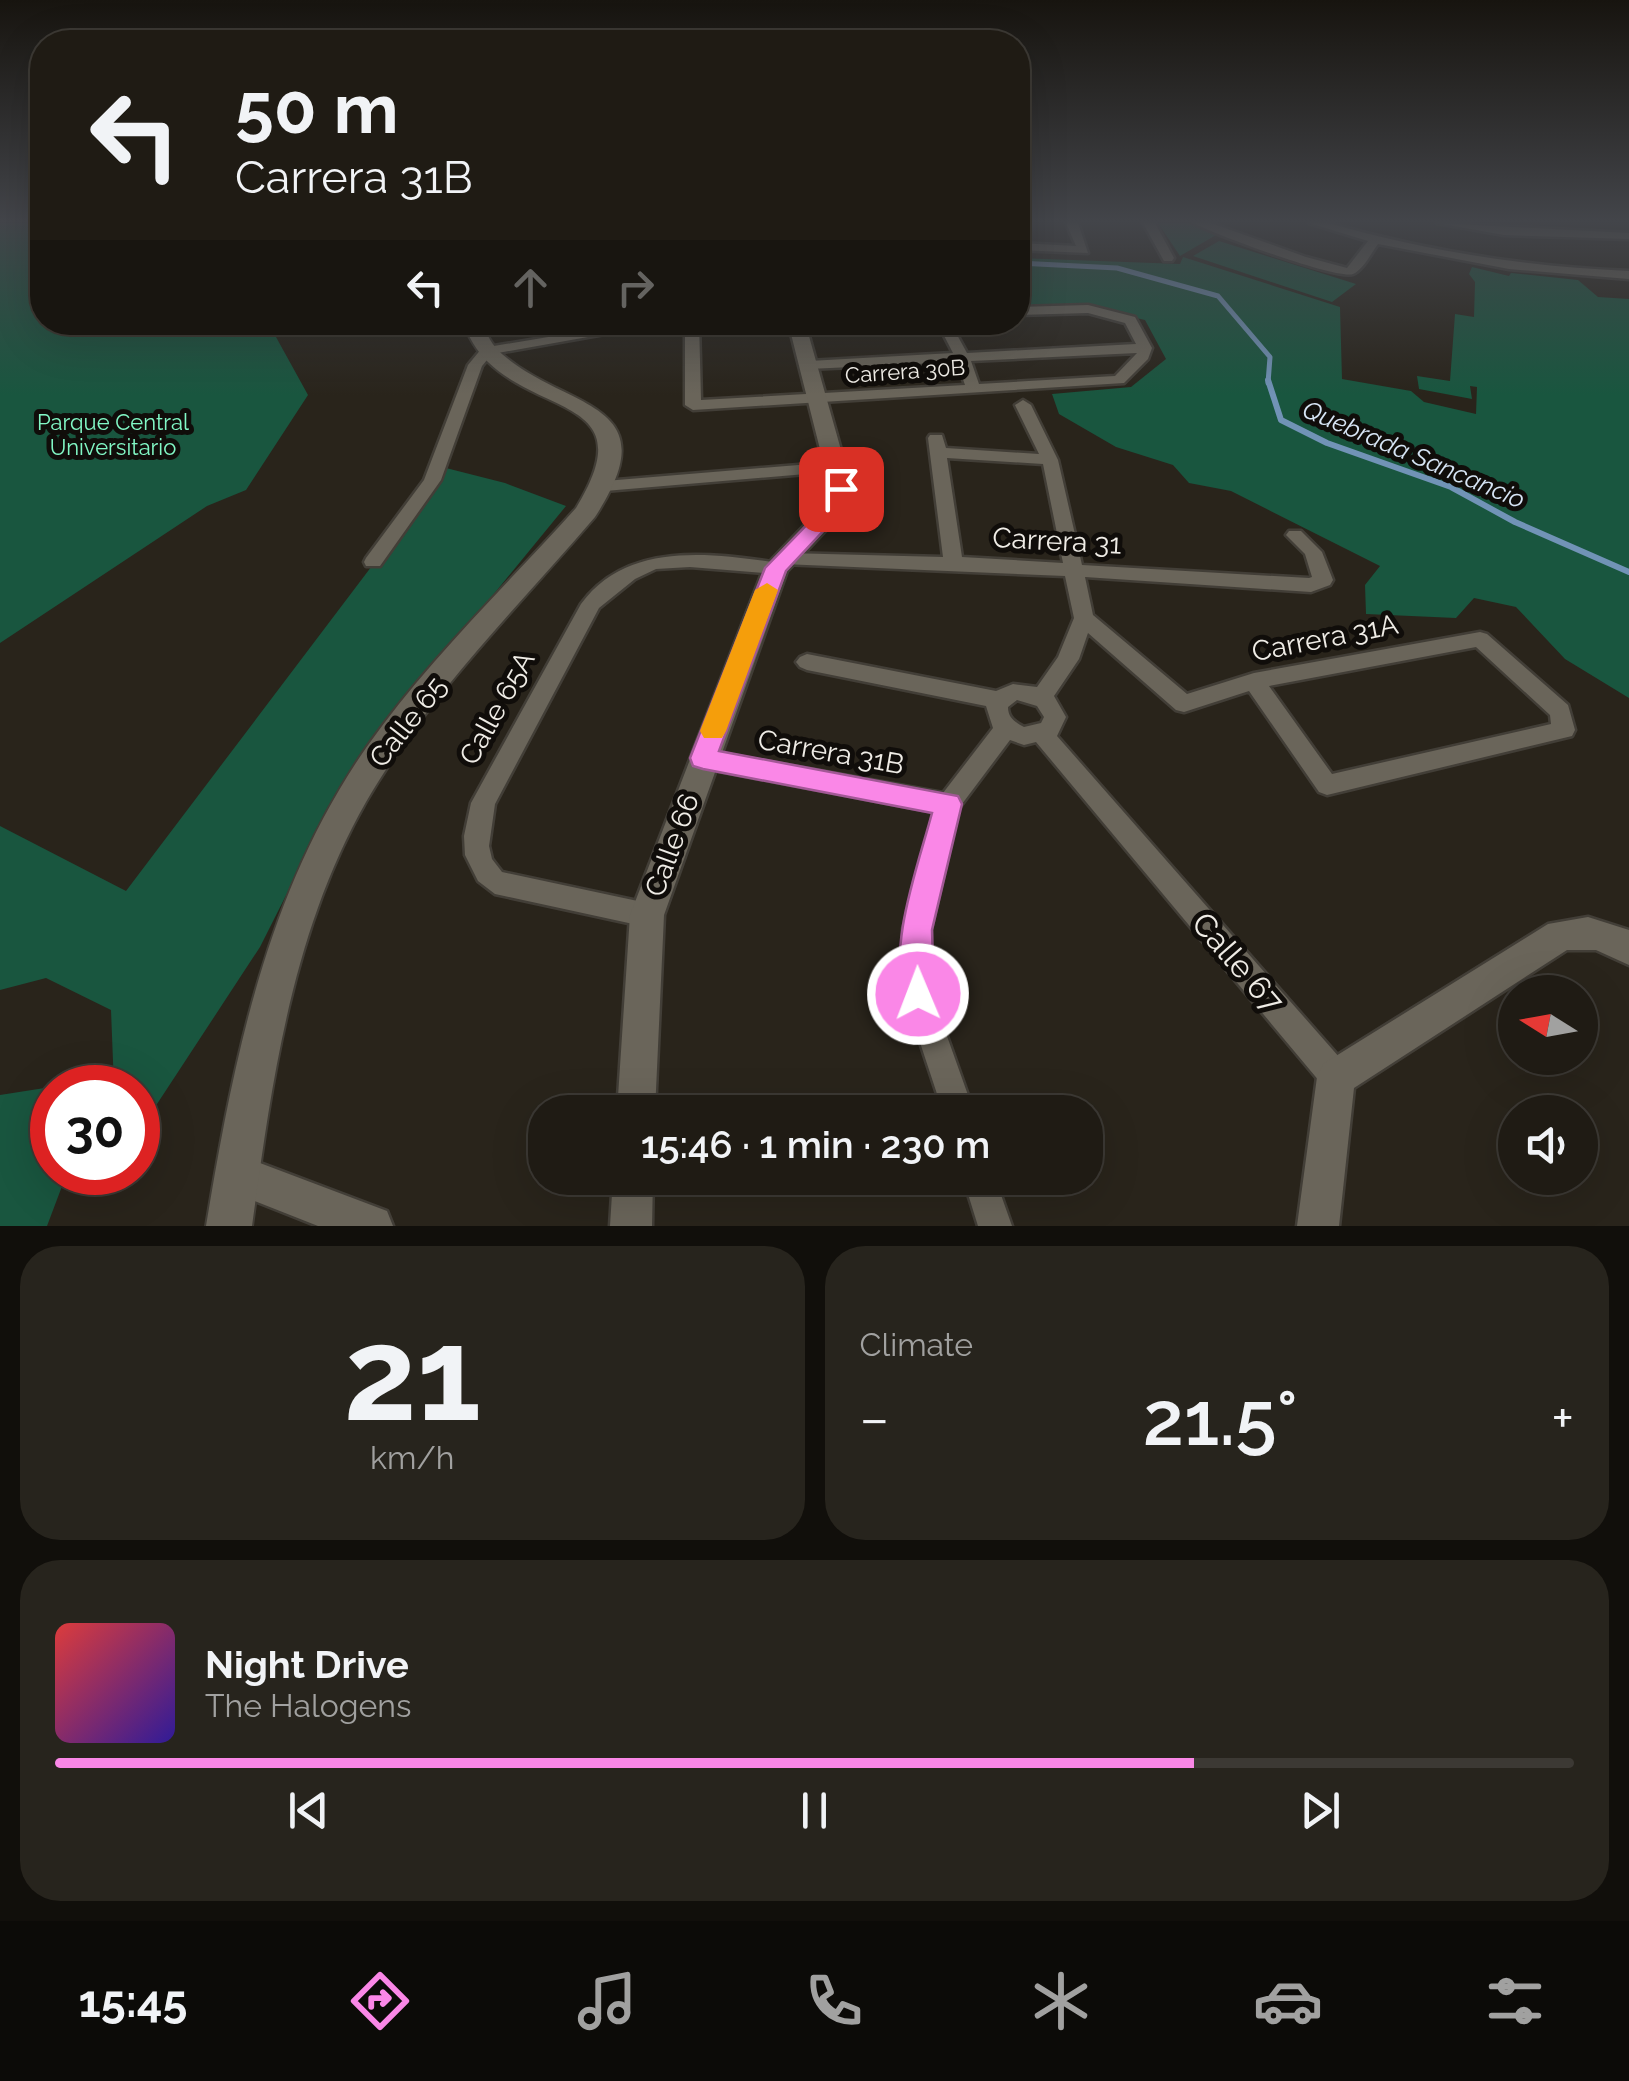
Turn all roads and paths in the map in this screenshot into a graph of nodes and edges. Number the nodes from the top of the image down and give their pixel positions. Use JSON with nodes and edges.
{"nodes":[{"id":1,"x":1030,"y":311,"type":"edge"},
{"id":2,"x":479,"y":335,"type":"edge"},
{"id":3,"x":586,"y":335,"type":"edge"},
{"id":4,"x":692,"y":335,"type":"edge"},
{"id":5,"x":800,"y":335,"type":"edge"},
{"id":6,"x":950,"y":335,"type":"edge"},
{"id":7,"x":1146,"y":348,"type":"junction"},
{"id":8,"x":487,"y":351,"type":"junction"},
{"id":9,"x":962,"y":356,"type":"junction"},
{"id":10,"x":809,"y":366,"type":"junction"},
{"id":11,"x":974,"y":390,"type":"junction"},
{"id":12,"x":817,"y":400,"type":"junction"},
{"id":13,"x":1023,"y":405,"type":"dead end"},
{"id":14,"x":1050,"y":460,"type":"junction"},
{"id":15,"x":835,"y":467,"type":"junction"},
{"id":16,"x":605,"y":486,"type":"junction"},
{"id":17,"x":1295,"y":535,"type":"dead end"},
{"id":18,"x":373,"y":562,"type":"dead end"},
{"id":19,"x":781,"y":563,"type":"junction"},
{"id":20,"x":953,"y":563,"type":"junction"},
{"id":21,"x":1074,"y":570,"type":"junction"},
{"id":22,"x":1084,"y":618,"type":"junction"},
{"id":23,"x":807,"y":662,"type":"dead end"},
{"id":24,"x":1254,"y":681,"type":"junction"},
{"id":25,"x":1042,"y":697,"type":"junction"},
{"id":26,"x":999,"y":700,"type":"junction"},
{"id":27,"x":1006,"y":728,"type":"junction"},
{"id":28,"x":1042,"y":734,"type":"junction"},
{"id":29,"x":703,"y":758,"type":"junction"},
{"id":30,"x":948,"y":804,"type":"junction"},
{"id":31,"x":647,"y":915,"type":"junction"},
{"id":32,"x":1618,"y":942,"type":"edge"},
{"id":33,"x":1336,"y":1076,"type":"junction"},
{"id":34,"x":637,"y":1095,"type":"edge"},
{"id":35,"x":952,"y":1095,"type":"edge"},
{"id":36,"x":236,"y":1174,"type":"junction"},
{"id":37,"x":632,"y":1195,"type":"edge"},
{"id":38,"x":985,"y":1195,"type":"edge"},
{"id":39,"x":228,"y":1226,"type":"edge"},
{"id":40,"x":372,"y":1226,"type":"edge"},
{"id":41,"x":631,"y":1226,"type":"edge"},
{"id":42,"x":995,"y":1226,"type":"edge"},
{"id":43,"x":1318,"y":1226,"type":"edge"}],
"edges":[{"from":1,"to":7,"type":"street"},
{"from":2,"to":8,"type":"main road"},
{"from":3,"to":8,"type":"street"},
{"from":4,"to":12,"type":"street","name":"Carrera 30B"},
{"from":5,"to":10,"type":"street","name":"Calle 66"},
{"from":6,"to":9,"type":"street"},
{"from":7,"to":9,"type":"street"},
{"from":7,"to":11,"type":"street","name":"Carrera 30B"},
{"from":8,"to":16,"type":"main road"},
{"from":8,"to":18,"type":"street"},
{"from":9,"to":10,"type":"street"},
{"from":9,"to":11,"type":"street"},
{"from":10,"to":12,"type":"street","name":"Calle 66"},
{"from":11,"to":12,"type":"street","name":"Carrera 30B"},
{"from":12,"to":15,"type":"street","name":"Calle 66"},
{"from":13,"to":14,"type":"street"},
{"from":14,"to":20,"type":"street"},
{"from":14,"to":21,"type":"street"},
{"from":15,"to":16,"type":"street"},
{"from":15,"to":19,"type":"street","name":"Calle 66"},
{"from":16,"to":36,"type":"main road","name":"Calle 65"},
{"from":17,"to":21,"type":"street","name":"Carrera 31"},
{"from":19,"to":20,"type":"street","name":"Carrera 31"},
{"from":19,"to":29,"type":"street","name":"Calle 66"},
{"from":19,"to":31,"type":"street","name":"Calle 65A"},
{"from":20,"to":21,"type":"street","name":"Carrera 31"},
{"from":21,"to":22,"type":"street"},
{"from":22,"to":24,"type":"street","name":"Carrera 31A"},
{"from":22,"to":25,"type":"street"},
{"from":23,"to":26,"type":"street"},
{"from":24,"to":24,"type":"street","name":"Carrera 31A"},
{"from":25,"to":26,"type":"street"},
{"from":25,"to":28,"type":"street"},
{"from":26,"to":27,"type":"street"},
{"from":27,"to":28,"type":"street"},
{"from":27,"to":30,"type":"street"},
{"from":28,"to":33,"type":"street","name":"Calle 67"},
{"from":29,"to":30,"type":"street","name":"Carrera 31B"},
{"from":29,"to":31,"type":"street","name":"Calle 66"},
{"from":30,"to":35,"type":"street"},
{"from":31,"to":34,"type":"street","name":"Calle 66"},
{"from":32,"to":33,"type":"street"},
{"from":33,"to":43,"type":"street"},
{"from":36,"to":39,"type":"main road","name":"Calle 65"},
{"from":36,"to":40,"type":"street"},
{"from":37,"to":41,"type":"street"},
{"from":38,"to":42,"type":"street"}]}
